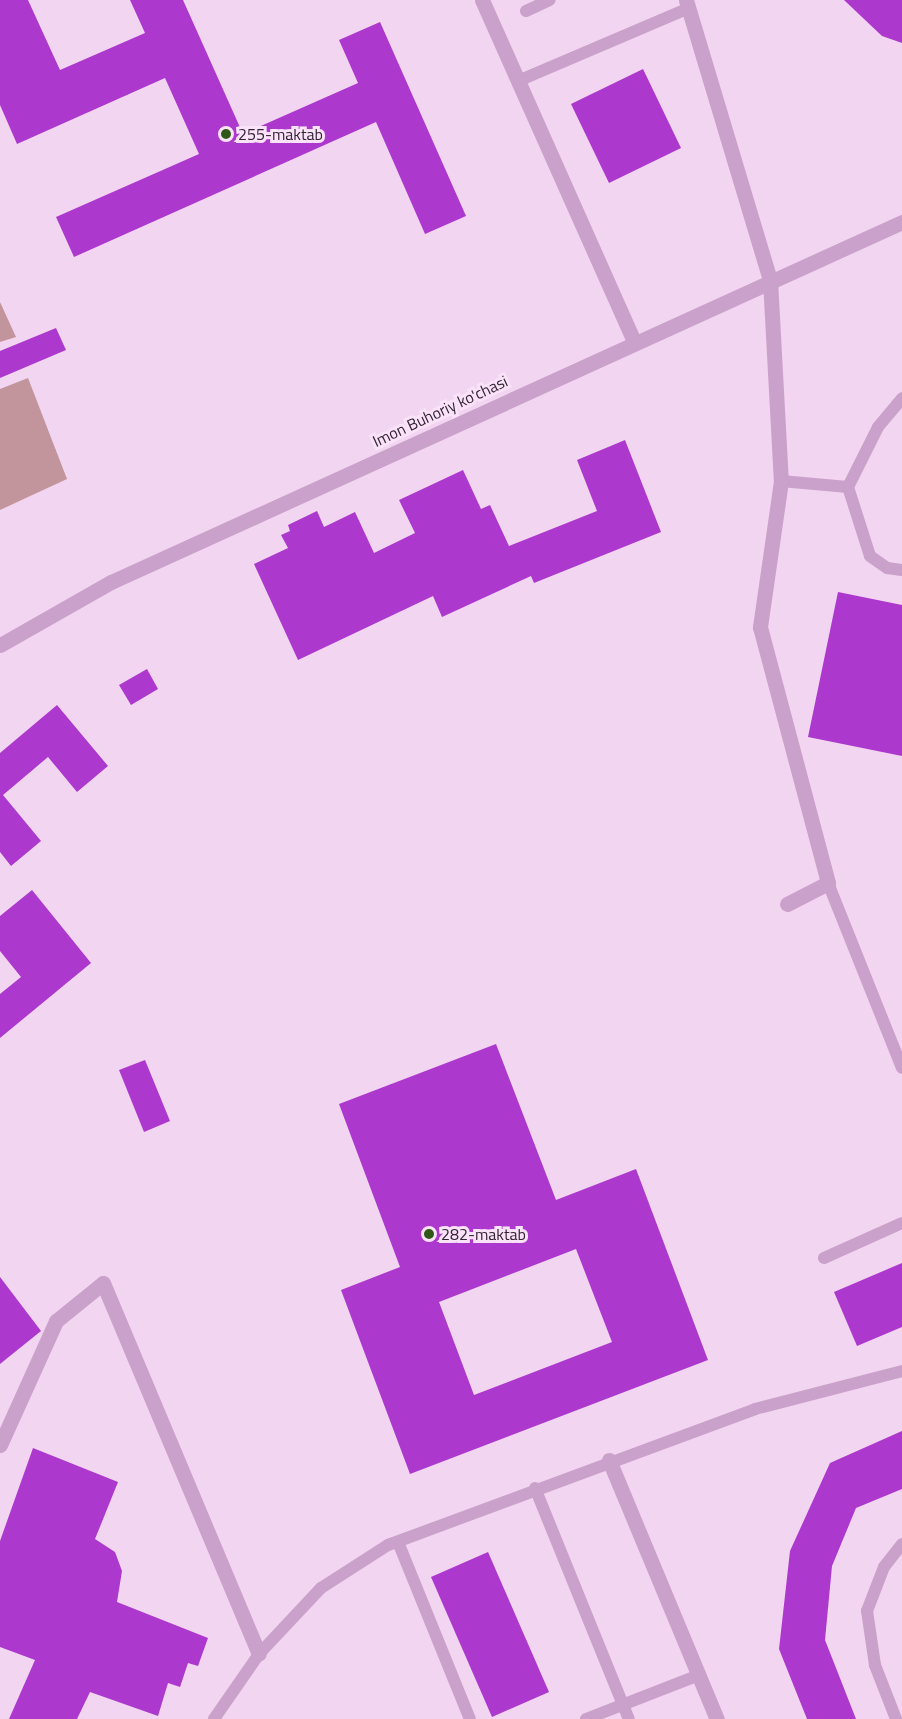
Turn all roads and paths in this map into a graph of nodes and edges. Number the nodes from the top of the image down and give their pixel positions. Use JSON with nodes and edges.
{"nodes":[{"id":1,"x":482,"y":0,"type":"edge"},
{"id":2,"x":550,"y":0,"type":"edge"},
{"id":3,"x":688,"y":4,"type":"edge"},
{"id":4,"x":526,"y":11,"type":"dead end"},
{"id":5,"x":518,"y":81,"type":"junction"},
{"id":6,"x":902,"y":222,"type":"edge"},
{"id":7,"x":770,"y":280,"type":"junction"},
{"id":8,"x":634,"y":341,"type":"junction"},
{"id":9,"x":902,"y":398,"type":"edge"},
{"id":10,"x":781,"y":481,"type":"junction"},
{"id":11,"x":848,"y":487,"type":"junction"},
{"id":12,"x":902,"y":570,"type":"edge"},
{"id":13,"x":0,"y":645,"type":"edge"},
{"id":14,"x":828,"y":883,"type":"junction"},
{"id":15,"x":787,"y":904,"type":"dead end"},
{"id":16,"x":902,"y":1068,"type":"edge"},
{"id":17,"x":902,"y":1223,"type":"edge"},
{"id":18,"x":824,"y":1257,"type":"dead end"},
{"id":19,"x":902,"y":1371,"type":"edge"},
{"id":20,"x":0,"y":1445,"type":"edge"},
{"id":21,"x":609,"y":1460,"type":"junction"},
{"id":22,"x":535,"y":1488,"type":"junction"},
{"id":23,"x":398,"y":1542,"type":"junction"},
{"id":24,"x":902,"y":1544,"type":"edge"},
{"id":25,"x":259,"y":1654,"type":"junction"},
{"id":26,"x":699,"y":1675,"type":"junction"},
{"id":27,"x":214,"y":1719,"type":"edge"},
{"id":28,"x":470,"y":1719,"type":"edge"},
{"id":29,"x":586,"y":1719,"type":"edge"},
{"id":30,"x":629,"y":1719,"type":"edge"},
{"id":31,"x":717,"y":1719,"type":"edge"},
{"id":32,"x":897,"y":1719,"type":"edge"}],
"edges":[{"from":1,"to":5,"type":"street"},
{"from":2,"to":4,"type":"lane"},
{"from":3,"to":5,"type":"lane"},
{"from":3,"to":7,"type":"street"},
{"from":5,"to":8,"type":"street"},
{"from":6,"to":7,"type":"street","name":"Imon Buhoriy ko'chasi"},
{"from":7,"to":8,"type":"street","name":"Imon Buhoriy ko'chasi"},
{"from":7,"to":10,"type":"street"},
{"from":8,"to":13,"type":"street","name":"Imon Buhoriy ko'chasi"},
{"from":9,"to":11,"type":"lane"},
{"from":10,"to":11,"type":"lane"},
{"from":10,"to":14,"type":"street"},
{"from":11,"to":12,"type":"lane"},
{"from":14,"to":15,"type":"street"},
{"from":14,"to":16,"type":"lane"},
{"from":17,"to":18,"type":"lane"},
{"from":19,"to":21,"type":"lane"},
{"from":20,"to":25,"type":"street"},
{"from":21,"to":22,"type":"lane"},
{"from":21,"to":26,"type":"street"},
{"from":22,"to":23,"type":"lane"},
{"from":22,"to":30,"type":"lane"},
{"from":23,"to":25,"type":"lane"},
{"from":23,"to":28,"type":"lane"},
{"from":24,"to":32,"type":"lane"},
{"from":25,"to":27,"type":"lane"},
{"from":26,"to":29,"type":"lane"},
{"from":26,"to":31,"type":"street"}]}
